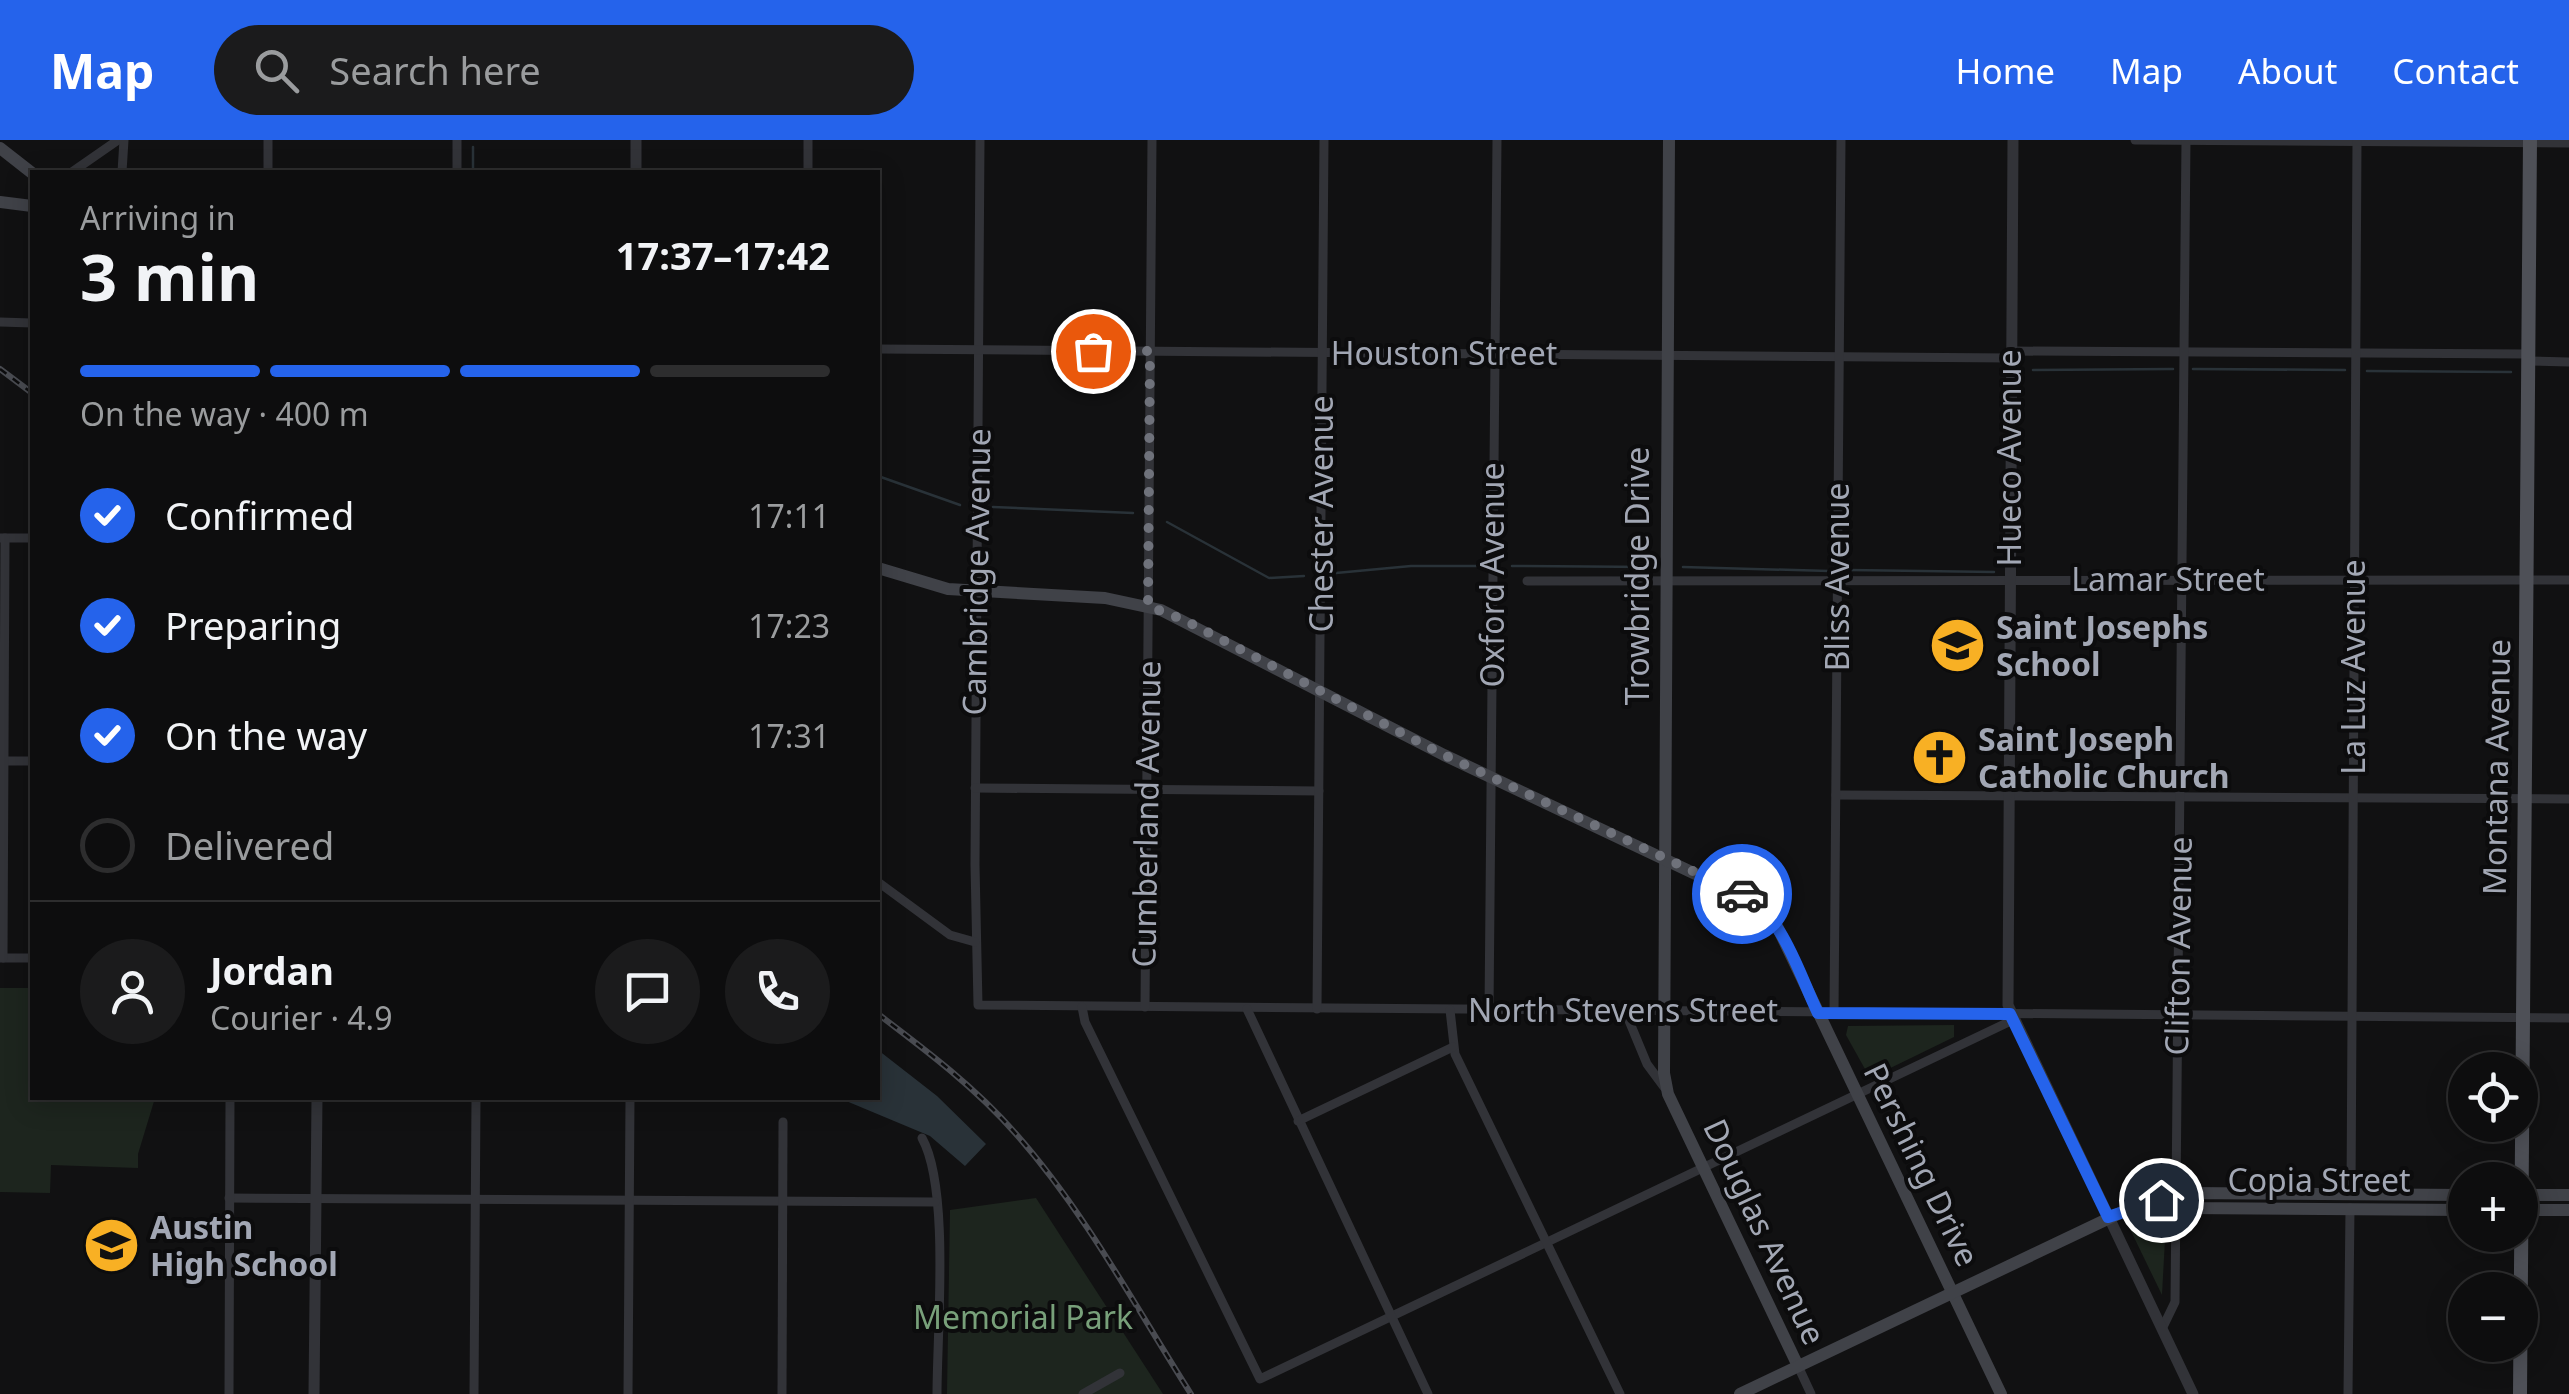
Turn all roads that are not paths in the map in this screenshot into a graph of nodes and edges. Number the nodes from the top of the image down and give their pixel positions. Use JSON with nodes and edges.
{"nodes":[{"id":1,"x":121,"y":140,"type":"edge"},
{"id":2,"x":268,"y":140,"type":"edge"},
{"id":3,"x":457,"y":140,"type":"edge"},
{"id":4,"x":636,"y":140,"type":"edge"},
{"id":5,"x":808,"y":140,"type":"edge"},
{"id":6,"x":980,"y":140,"type":"edge"},
{"id":7,"x":1152,"y":140,"type":"edge"},
{"id":8,"x":1324,"y":140,"type":"edge"},
{"id":9,"x":1496,"y":140,"type":"edge"},
{"id":10,"x":1669,"y":140,"type":"edge"},
{"id":11,"x":1841,"y":140,"type":"edge"},
{"id":12,"x":2013,"y":140,"type":"edge"},
{"id":13,"x":2135,"y":140,"type":"edge"},
{"id":14,"x":2186,"y":140,"type":"edge"},
{"id":15,"x":2357,"y":141,"type":"edge"},
{"id":16,"x":2530,"y":141,"type":"edge"},
{"id":17,"x":2569,"y":143,"type":"edge"},
{"id":18,"x":0,"y":148,"type":"edge"},
{"id":19,"x":75,"y":170,"type":"edge"},
{"id":20,"x":122,"y":170,"type":"edge"},
{"id":21,"x":268,"y":170,"type":"edge"},
{"id":22,"x":456,"y":170,"type":"edge"},
{"id":23,"x":636,"y":170,"type":"edge"},
{"id":24,"x":808,"y":170,"type":"edge"},
{"id":25,"x":30,"y":171,"type":"edge"},
{"id":26,"x":0,"y":202,"type":"edge"},
{"id":27,"x":30,"y":206,"type":"edge"},
{"id":28,"x":0,"y":322,"type":"edge"},
{"id":29,"x":30,"y":322,"type":"edge"},
{"id":30,"x":880,"y":349,"type":"edge"},
{"id":31,"x":979,"y":350,"type":"junction"},
{"id":32,"x":1150,"y":351,"type":"junction"},
{"id":33,"x":2184,"y":352,"type":"junction"},
{"id":34,"x":1323,"y":353,"type":"junction"},
{"id":35,"x":2356,"y":353,"type":"junction"},
{"id":36,"x":1495,"y":354,"type":"junction"},
{"id":37,"x":2011,"y":355,"type":"junction"},
{"id":38,"x":1667,"y":356,"type":"junction"},
{"id":39,"x":1839,"y":357,"type":"junction"},
{"id":40,"x":2528,"y":358,"type":"junction"},
{"id":41,"x":2569,"y":362,"type":"edge"},
{"id":42,"x":2,"y":538,"type":"edge"},
{"id":43,"x":30,"y":538,"type":"edge"},
{"id":44,"x":880,"y":571,"type":"edge"},
{"id":45,"x":2182,"y":578,"type":"junction"},
{"id":46,"x":2354,"y":579,"type":"junction"},
{"id":47,"x":1666,"y":580,"type":"junction"},
{"id":48,"x":2527,"y":580,"type":"junction"},
{"id":49,"x":2569,"y":580,"type":"edge"},
{"id":50,"x":1526,"y":581,"type":"dead end"},
{"id":51,"x":1838,"y":581,"type":"junction"},
{"id":52,"x":2010,"y":581,"type":"junction"},
{"id":53,"x":977,"y":592,"type":"junction"},
{"id":54,"x":1148,"y":606,"type":"junction"},
{"id":55,"x":1320,"y":693,"type":"junction"},
{"id":56,"x":2,"y":761,"type":"edge"},
{"id":57,"x":30,"y":762,"type":"edge"},
{"id":58,"x":1491,"y":778,"type":"junction"},
{"id":59,"x":975,"y":788,"type":"junction"},
{"id":60,"x":1147,"y":789,"type":"junction"},
{"id":61,"x":1319,"y":790,"type":"junction"},
{"id":62,"x":1836,"y":795,"type":"junction"},
{"id":63,"x":2008,"y":796,"type":"junction"},
{"id":64,"x":2181,"y":796,"type":"junction"},
{"id":65,"x":2353,"y":798,"type":"junction"},
{"id":66,"x":2524,"y":798,"type":"junction"},
{"id":67,"x":2569,"y":799,"type":"edge"},
{"id":68,"x":1664,"y":858,"type":"junction"},
{"id":69,"x":880,"y":883,"type":"edge"},
{"id":70,"x":975,"y":942,"type":"junction"},
{"id":71,"x":1,"y":958,"type":"edge"},
{"id":72,"x":30,"y":958,"type":"edge"},
{"id":73,"x":978,"y":1004,"type":"joint"},
{"id":74,"x":1082,"y":1007,"type":"junction"},
{"id":75,"x":1145,"y":1007,"type":"junction"},
{"id":76,"x":1247,"y":1008,"type":"junction"},
{"id":77,"x":1317,"y":1009,"type":"junction"},
{"id":78,"x":1450,"y":1010,"type":"junction"},
{"id":79,"x":1490,"y":1010,"type":"junction"},
{"id":80,"x":1625,"y":1011,"type":"junction"},
{"id":81,"x":1662,"y":1012,"type":"junction"},
{"id":82,"x":1818,"y":1013,"type":"junction"},
{"id":83,"x":1834,"y":1013,"type":"junction"},
{"id":84,"x":2179,"y":1015,"type":"junction"},
{"id":85,"x":2351,"y":1016,"type":"junction"},
{"id":86,"x":2012,"y":1017,"type":"junction"},
{"id":87,"x":2523,"y":1018,"type":"junction"},
{"id":88,"x":2569,"y":1018,"type":"edge"},
{"id":89,"x":1453,"y":1047,"type":"junction"},
{"id":90,"x":1668,"y":1094,"type":"junction"},
{"id":91,"x":1858,"y":1094,"type":"junction"},
{"id":92,"x":230,"y":1100,"type":"edge"},
{"id":93,"x":316,"y":1100,"type":"edge"},
{"id":94,"x":476,"y":1100,"type":"edge"},
{"id":95,"x":630,"y":1100,"type":"edge"},
{"id":96,"x":783,"y":1122,"type":"dead end"},
{"id":97,"x":1298,"y":1122,"type":"junction"},
{"id":98,"x":922,"y":1138,"type":"dead end"},
{"id":99,"x":2521,"y":1162,"type":"edge"},
{"id":100,"x":1704,"y":1170,"type":"junction"},
{"id":101,"x":2448,"y":1195,"type":"edge"},
{"id":102,"x":2569,"y":1195,"type":"edge"},
{"id":103,"x":229,"y":1198,"type":"junction"},
{"id":104,"x":317,"y":1198,"type":"junction"},
{"id":105,"x":476,"y":1199,"type":"junction"},
{"id":106,"x":630,"y":1200,"type":"junction"},
{"id":107,"x":2175,"y":1200,"type":"junction"},
{"id":108,"x":2538,"y":1200,"type":"edge"},
{"id":109,"x":2350,"y":1201,"type":"junction"},
{"id":110,"x":783,"y":1202,"type":"junction"},
{"id":111,"x":934,"y":1202,"type":"junction"},
{"id":112,"x":2538,"y":1205,"type":"edge"},
{"id":113,"x":2448,"y":1209,"type":"edge"},
{"id":114,"x":2569,"y":1210,"type":"edge"},
{"id":115,"x":2108,"y":1217,"type":"junction"},
{"id":116,"x":1548,"y":1244,"type":"junction"},
{"id":117,"x":2521,"y":1252,"type":"edge"},
{"id":118,"x":1952,"y":1292,"type":"junction"},
{"id":119,"x":1393,"y":1318,"type":"junction"},
{"id":120,"x":2162,"y":1329,"type":"junction"},
{"id":121,"x":1798,"y":1366,"type":"junction"},
{"id":122,"x":1120,"y":1373,"type":"dead end"},
{"id":123,"x":229,"y":1394,"type":"edge"},
{"id":124,"x":314,"y":1394,"type":"edge"},
{"id":125,"x":474,"y":1394,"type":"edge"},
{"id":126,"x":628,"y":1394,"type":"edge"},
{"id":127,"x":782,"y":1394,"type":"edge"},
{"id":128,"x":937,"y":1394,"type":"edge"},
{"id":129,"x":1082,"y":1394,"type":"edge"},
{"id":130,"x":1428,"y":1394,"type":"edge"},
{"id":131,"x":1620,"y":1394,"type":"edge"},
{"id":132,"x":1740,"y":1394,"type":"edge"},
{"id":133,"x":1811,"y":1394,"type":"edge"},
{"id":134,"x":2001,"y":1394,"type":"edge"},
{"id":135,"x":2192,"y":1394,"type":"edge"},
{"id":136,"x":2348,"y":1394,"type":"edge"},
{"id":137,"x":2520,"y":1394,"type":"edge"}],
"edges":[{"from":1,"to":19,"type":"street"},
{"from":1,"to":20,"type":"street"},
{"from":2,"to":21,"type":"street"},
{"from":3,"to":22,"type":"street"},
{"from":4,"to":23,"type":"street"},
{"from":5,"to":24,"type":"street"},
{"from":6,"to":31,"type":"street","name":"Cambridge Avenue"},
{"from":7,"to":32,"type":"street","name":"Cumberland Avenue"},
{"from":8,"to":34,"type":"street","name":"Chester Avenue"},
{"from":9,"to":36,"type":"street","name":"Oxford Avenue"},
{"from":10,"to":38,"type":"main road","name":"Trowbridge Drive"},
{"from":11,"to":39,"type":"street","name":"Bliss Avenue"},
{"from":12,"to":37,"type":"street","name":"Hueco Avenue"},
{"from":13,"to":14,"type":"street"},
{"from":14,"to":15,"type":"street"},
{"from":14,"to":33,"type":"street","name":"Clifton Avenue"},
{"from":15,"to":16,"type":"street"},
{"from":15,"to":35,"type":"street","name":"La Luz Avenue"},
{"from":16,"to":17,"type":"street"},
{"from":16,"to":40,"type":"main road","name":"Montana Avenue"},
{"from":18,"to":25,"type":"main road"},
{"from":26,"to":27,"type":"main road"},
{"from":28,"to":29,"type":"street"},
{"from":30,"to":31,"type":"street","name":"Houston Street"},
{"from":31,"to":32,"type":"street","name":"Houston Street"},
{"from":31,"to":53,"type":"street","name":"Cambridge Avenue"},
{"from":32,"to":34,"type":"street","name":"Houston Street"},
{"from":32,"to":54,"type":"street","name":"Cumberland Avenue"},
{"from":33,"to":35,"type":"street","name":"Houston Street"},
{"from":33,"to":37,"type":"street","name":"Houston Street"},
{"from":33,"to":45,"type":"street","name":"Clifton Avenue"},
{"from":34,"to":36,"type":"street","name":"Houston Street"},
{"from":34,"to":55,"type":"street","name":"Chester Avenue"},
{"from":35,"to":40,"type":"street","name":"Houston Street"},
{"from":35,"to":46,"type":"street","name":"La Luz Avenue"},
{"from":36,"to":38,"type":"street","name":"Houston Street"},
{"from":36,"to":58,"type":"street","name":"Oxford Avenue"},
{"from":37,"to":39,"type":"street","name":"Houston Street"},
{"from":37,"to":52,"type":"street","name":"Hueco Avenue"},
{"from":38,"to":39,"type":"street","name":"Houston Street"},
{"from":38,"to":47,"type":"main road","name":"Trowbridge Drive"},
{"from":39,"to":51,"type":"street","name":"Bliss Avenue"},
{"from":40,"to":41,"type":"street","name":"Houston Street"},
{"from":40,"to":48,"type":"main road","name":"Montana Avenue"},
{"from":42,"to":43,"type":"street"},
{"from":42,"to":56,"type":"street"},
{"from":44,"to":53,"type":"main road","name":"Pershing Drive"},
{"from":45,"to":46,"type":"street","name":"Lamar Street"},
{"from":45,"to":52,"type":"street","name":"Lamar Street"},
{"from":45,"to":64,"type":"street","name":"Clifton Avenue"},
{"from":46,"to":48,"type":"street","name":"Lamar Street"},
{"from":46,"to":65,"type":"street","name":"La Luz Avenue"},
{"from":47,"to":50,"type":"street","name":"Lamar Street"},
{"from":47,"to":51,"type":"street","name":"Lamar Street"},
{"from":47,"to":68,"type":"main road","name":"Trowbridge Drive"},
{"from":48,"to":49,"type":"street","name":"Lamar Street"},
{"from":48,"to":66,"type":"main road","name":"Montana Avenue"},
{"from":51,"to":52,"type":"street","name":"Lamar Street"},
{"from":51,"to":62,"type":"street","name":"Bliss Avenue"},
{"from":52,"to":63,"type":"street","name":"Hueco Avenue"},
{"from":53,"to":54,"type":"main road","name":"Pershing Drive"},
{"from":53,"to":59,"type":"street","name":"Cambridge Avenue"},
{"from":54,"to":55,"type":"main road","name":"Pershing Drive"},
{"from":54,"to":60,"type":"street","name":"Cumberland Avenue"},
{"from":55,"to":58,"type":"main road","name":"Pershing Drive"},
{"from":55,"to":61,"type":"street","name":"Chester Avenue"},
{"from":56,"to":57,"type":"street"},
{"from":56,"to":71,"type":"street"},
{"from":58,"to":68,"type":"main road","name":"Pershing Drive"},
{"from":58,"to":79,"type":"street","name":"Oxford Avenue"},
{"from":59,"to":60,"type":"street"},
{"from":59,"to":70,"type":"street","name":"Cambridge Avenue"},
{"from":60,"to":61,"type":"street"},
{"from":60,"to":75,"type":"street","name":"Cumberland Avenue"},
{"from":61,"to":77,"type":"street","name":"Chester Avenue"},
{"from":62,"to":63,"type":"street"},
{"from":62,"to":83,"type":"street","name":"Bliss Avenue"},
{"from":63,"to":64,"type":"street"},
{"from":63,"to":86,"type":"street","name":"Hueco Avenue"},
{"from":64,"to":65,"type":"street"},
{"from":64,"to":84,"type":"street","name":"Clifton Avenue"},
{"from":65,"to":66,"type":"street"},
{"from":65,"to":85,"type":"street","name":"La Luz Avenue"},
{"from":66,"to":67,"type":"street"},
{"from":66,"to":87,"type":"main road","name":"Montana Avenue"},
{"from":68,"to":81,"type":"main road","name":"Trowbridge Drive"},
{"from":68,"to":82,"type":"main road","name":"Pershing Drive"},
{"from":69,"to":70,"type":"street"},
{"from":70,"to":73,"type":"street","name":"Cambridge Avenue"},
{"from":71,"to":72,"type":"street"},
{"from":73,"to":74,"type":"street","name":"North Stevens Street"},
{"from":74,"to":75,"type":"street","name":"North Stevens Street"},
{"from":74,"to":119,"type":"street"},
{"from":75,"to":76,"type":"street","name":"North Stevens Street"},
{"from":76,"to":77,"type":"street","name":"North Stevens Street"},
{"from":76,"to":97,"type":"street"},
{"from":77,"to":78,"type":"street","name":"North Stevens Street"},
{"from":78,"to":79,"type":"street","name":"North Stevens Street"},
{"from":78,"to":89,"type":"street"},
{"from":79,"to":80,"type":"street","name":"North Stevens Street"},
{"from":80,"to":81,"type":"street","name":"North Stevens Street"},
{"from":80,"to":90,"type":"street","name":"Douglas Avenue"},
{"from":81,"to":82,"type":"street","name":"North Stevens Street"},
{"from":81,"to":90,"type":"main road","name":"Douglas Avenue"},
{"from":82,"to":83,"type":"street","name":"North Stevens Street"},
{"from":82,"to":91,"type":"main road","name":"Pershing Drive"},
{"from":83,"to":86,"type":"street","name":"North Stevens Street"},
{"from":84,"to":85,"type":"street","name":"North Stevens Street"},
{"from":84,"to":86,"type":"street","name":"North Stevens Street"},
{"from":84,"to":107,"type":"street","name":"Clifton Avenue"},
{"from":85,"to":87,"type":"street","name":"North Stevens Street"},
{"from":85,"to":109,"type":"street","name":"La Luz Avenue"},
{"from":86,"to":91,"type":"street"},
{"from":86,"to":115,"type":"street","name":"Hueco Avenue"},
{"from":87,"to":88,"type":"street","name":"North Stevens Street"},
{"from":87,"to":99,"type":"main road","name":"Montana Avenue"},
{"from":89,"to":97,"type":"street"},
{"from":89,"to":116,"type":"street"},
{"from":90,"to":100,"type":"main road","name":"Douglas Avenue"},
{"from":91,"to":100,"type":"street"},
{"from":91,"to":118,"type":"main road","name":"Pershing Drive"},
{"from":92,"to":103,"type":"street"},
{"from":93,"to":104,"type":"street"},
{"from":94,"to":105,"type":"street"},
{"from":95,"to":106,"type":"street"},
{"from":96,"to":110,"type":"street"},
{"from":97,"to":119,"type":"street"},
{"from":98,"to":111,"type":"street"},
{"from":100,"to":116,"type":"street"},
{"from":100,"to":121,"type":"main road","name":"Douglas Avenue"},
{"from":101,"to":109,"type":"main road","name":"Copia Street"},
{"from":102,"to":108,"type":"main road"},
{"from":103,"to":104,"type":"street"},
{"from":103,"to":123,"type":"street"},
{"from":104,"to":105,"type":"street"},
{"from":104,"to":124,"type":"street"},
{"from":105,"to":106,"type":"street"},
{"from":105,"to":125,"type":"street"},
{"from":106,"to":110,"type":"street"},
{"from":106,"to":126,"type":"street"},
{"from":107,"to":109,"type":"main road","name":"Copia Street"},
{"from":107,"to":115,"type":"main road","name":"Copia Street"},
{"from":107,"to":120,"type":"street","name":"Clifton Avenue"},
{"from":109,"to":113,"type":"main road","name":"Copia Street"},
{"from":109,"to":136,"type":"street","name":"La Luz Avenue"},
{"from":110,"to":111,"type":"street"},
{"from":110,"to":127,"type":"street"},
{"from":111,"to":128,"type":"street"},
{"from":112,"to":114,"type":"main road"},
{"from":115,"to":118,"type":"main road","name":"Copia Street"},
{"from":115,"to":120,"type":"street","name":"Hueco Avenue"},
{"from":116,"to":119,"type":"street"},
{"from":116,"to":131,"type":"street"},
{"from":117,"to":137,"type":"main road","name":"Montana Avenue"},
{"from":118,"to":121,"type":"main road","name":"Copia Street"},
{"from":118,"to":134,"type":"main road","name":"Pershing Drive"},
{"from":119,"to":130,"type":"street"},
{"from":120,"to":135,"type":"street","name":"Hueco Avenue"},
{"from":121,"to":132,"type":"main road","name":"Copia Street"},
{"from":121,"to":133,"type":"street","name":"Douglas Avenue"},
{"from":122,"to":129,"type":"street"}]}
